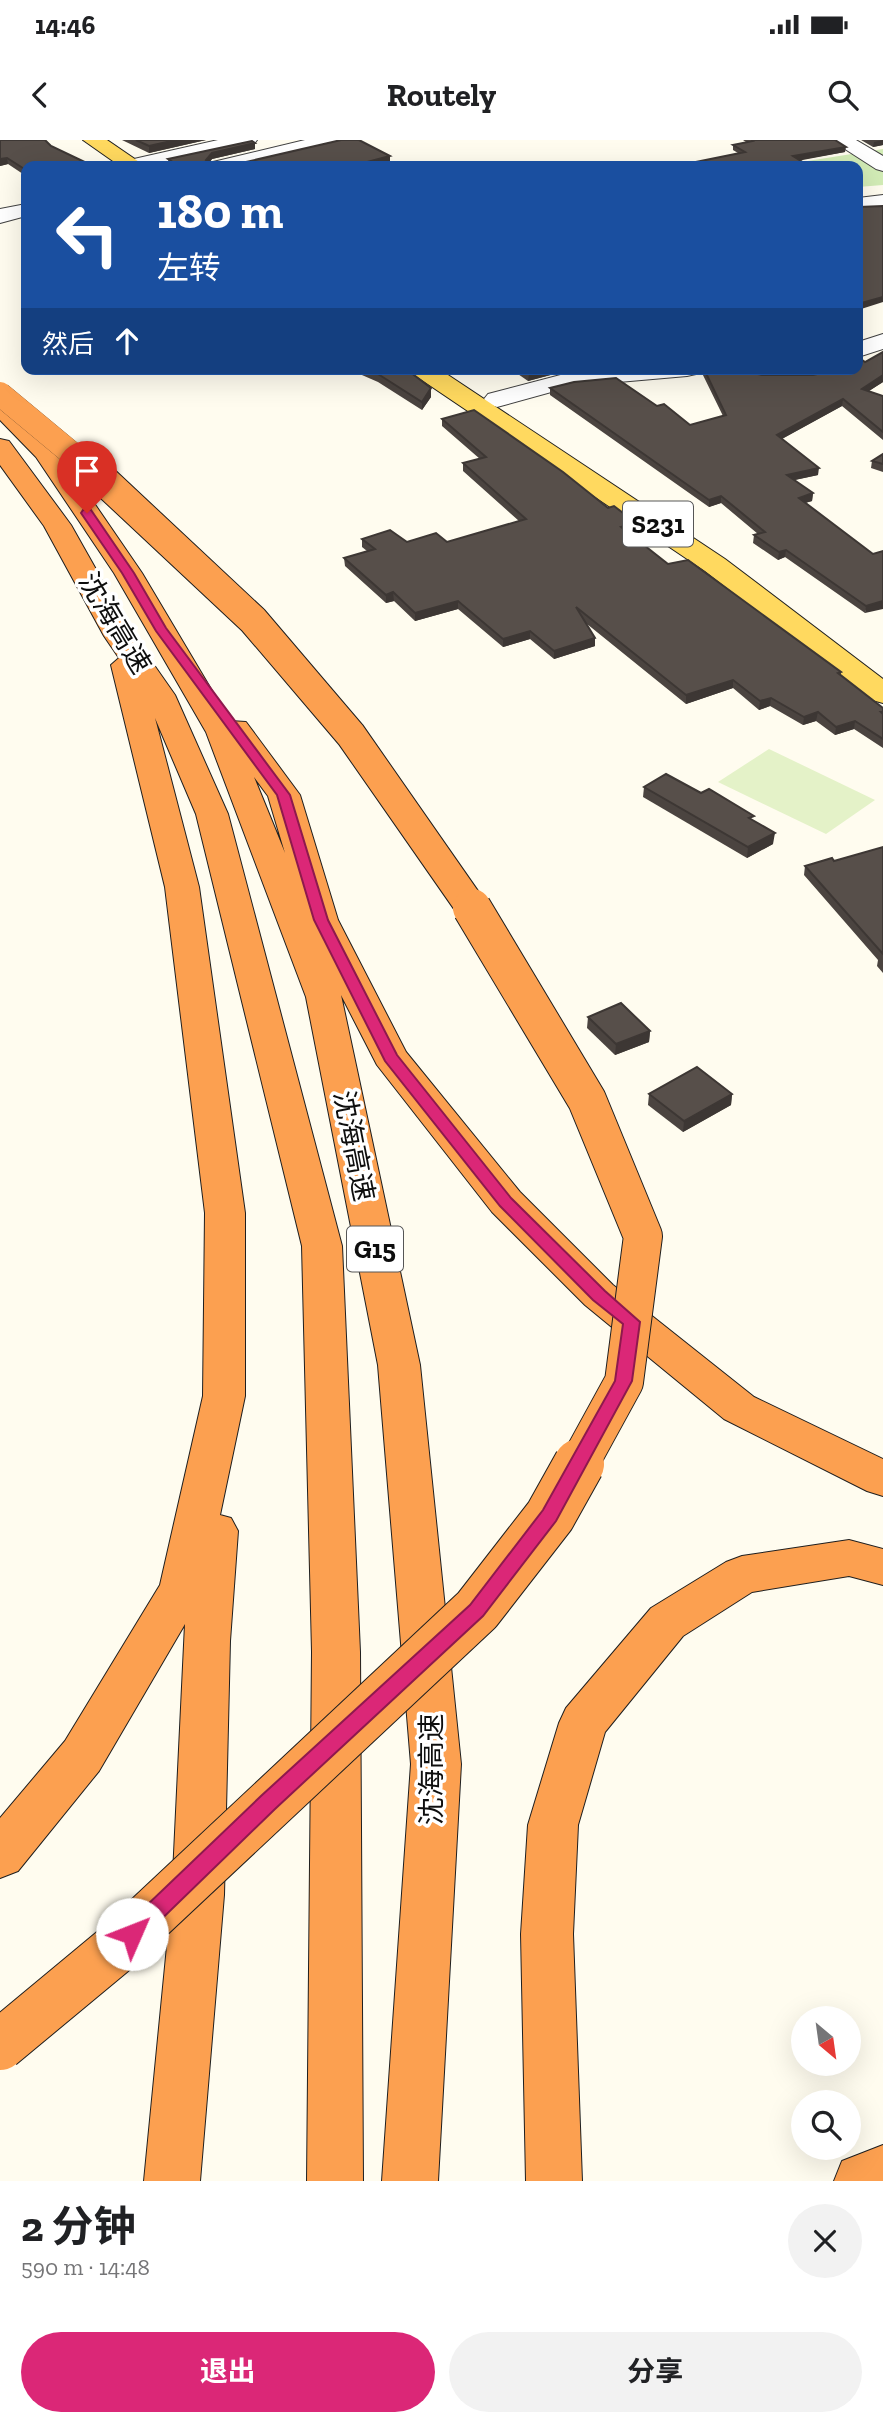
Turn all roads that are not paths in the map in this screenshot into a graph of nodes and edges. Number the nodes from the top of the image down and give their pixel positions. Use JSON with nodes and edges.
{"nodes":[{"id":1,"x":247,"y":140,"type":"edge"},
{"id":2,"x":332,"y":140,"type":"edge"},
{"id":3,"x":841,"y":140,"type":"edge"},
{"id":4,"x":85,"y":143,"type":"edge"},
{"id":5,"x":102,"y":161,"type":"edge"},
{"id":6,"x":123,"y":161,"type":"edge"},
{"id":7,"x":155,"y":161,"type":"edge"},
{"id":8,"x":240,"y":161,"type":"edge"},
{"id":9,"x":883,"y":165,"type":"edge"},
{"id":10,"x":883,"y":202,"type":"edge"},
{"id":11,"x":863,"y":204,"type":"edge"},
{"id":12,"x":21,"y":211,"type":"edge"},
{"id":13,"x":0,"y":216,"type":"edge"},
{"id":14,"x":883,"y":341,"type":"edge"},
{"id":15,"x":863,"y":349,"type":"edge"},
{"id":16,"x":431,"y":375,"type":"edge"},
{"id":17,"x":461,"y":375,"type":"edge"},
{"id":18,"x":618,"y":375,"type":"edge"},
{"id":19,"x":0,"y":394,"type":"edge"},
{"id":20,"x":497,"y":399,"type":"junction"},
{"id":21,"x":0,"y":405,"type":"edge"},
{"id":22,"x":0,"y":447,"type":"edge"},
{"id":23,"x":160,"y":628,"type":"junction"},
{"id":24,"x":119,"y":636,"type":"junction"},
{"id":25,"x":883,"y":664,"type":"edge"},
{"id":26,"x":883,"y":694,"type":"edge"},
{"id":27,"x":632,"y":1322,"type":"junction"},
{"id":28,"x":224,"y":1396,"type":"junction"},
{"id":29,"x":883,"y":1479,"type":"edge"},
{"id":30,"x":883,"y":1567,"type":"edge"},
{"id":31,"x":0,"y":1855,"type":"edge"},
{"id":32,"x":0,"y":2045,"type":"edge"},
{"id":33,"x":554,"y":2160,"type":"edge"},
{"id":34,"x":883,"y":2173,"type":"edge"},
{"id":35,"x":172,"y":2181,"type":"edge"},
{"id":36,"x":335,"y":2181,"type":"edge"},
{"id":37,"x":410,"y":2181,"type":"edge"},
{"id":38,"x":862,"y":2181,"type":"edge"}],
"edges":[{"from":1,"to":7,"type":"street"},
{"from":2,"to":8,"type":"street"},
{"from":3,"to":9,"type":"street"},
{"from":4,"to":5,"type":"main road"},
{"from":4,"to":6,"type":"main road"},
{"from":10,"to":11,"type":"street"},
{"from":12,"to":13,"type":"street"},
{"from":14,"to":15,"type":"street"},
{"from":16,"to":26,"type":"main road","number":"S231"},
{"from":17,"to":20,"type":"main road"},
{"from":18,"to":20,"type":"street"},
{"from":19,"to":27,"type":"highway","bridge":true},
{"from":20,"to":25,"type":"main road"},
{"from":21,"to":23,"type":"highway","name":"沈海高速","number":"G15"},
{"from":22,"to":24,"type":"highway","name":"沈海高速","number":"G15"},
{"from":23,"to":27,"type":"highway"},
{"from":23,"to":37,"type":"highway","name":"沈海高速","number":"G15"},
{"from":24,"to":28,"type":"highway"},
{"from":24,"to":36,"type":"highway","name":"沈海高速","number":"G15"},
{"from":27,"to":29,"type":"highway"},
{"from":27,"to":32,"type":"highway","bridge":true},
{"from":28,"to":31,"type":"highway"},
{"from":28,"to":35,"type":"highway"},
{"from":30,"to":33,"type":"highway"},
{"from":34,"to":38,"type":"highway"}]}
